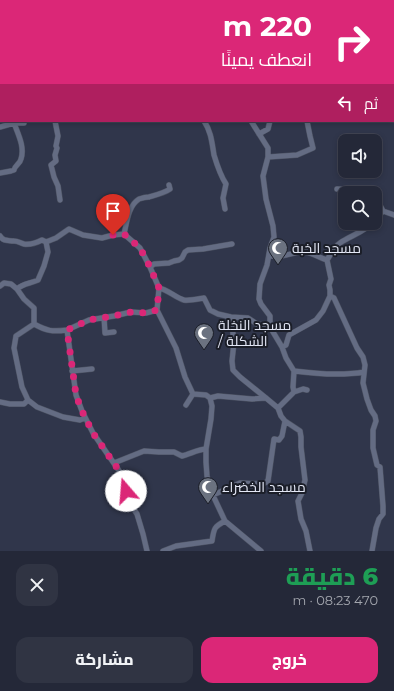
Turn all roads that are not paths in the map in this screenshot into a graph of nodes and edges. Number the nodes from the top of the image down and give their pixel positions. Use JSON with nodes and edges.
{"nodes":[{"id":1,"x":24,"y":122,"type":"edge"},
{"id":2,"x":56,"y":122,"type":"edge"},
{"id":3,"x":205,"y":122,"type":"edge"},
{"id":4,"x":252,"y":122,"type":"edge"},
{"id":5,"x":270,"y":122,"type":"edge"},
{"id":6,"x":307,"y":122,"type":"edge"},
{"id":7,"x":14,"y":123,"type":"junction"},
{"id":8,"x":0,"y":127,"type":"edge"},
{"id":9,"x":259,"y":134,"type":"junction"},
{"id":10,"x":268,"y":157,"type":"junction"},
{"id":11,"x":0,"y":173,"type":"edge"},
{"id":12,"x":169,"y":185,"type":"dead end"},
{"id":13,"x":60,"y":200,"type":"dead end"},
{"id":14,"x":225,"y":209,"type":"dead end"},
{"id":15,"x":382,"y":211,"type":"edge"},
{"id":16,"x":394,"y":215,"type":"edge"},
{"id":17,"x":363,"y":230,"type":"edge"},
{"id":18,"x":124,"y":234,"type":"junction"},
{"id":19,"x":0,"y":236,"type":"edge"},
{"id":20,"x":46,"y":242,"type":"junction"},
{"id":21,"x":232,"y":244,"type":"dead end"},
{"id":22,"x":269,"y":256,"type":"junction"},
{"id":23,"x":327,"y":260,"type":"junction"},
{"id":24,"x":150,"y":267,"type":"junction"},
{"id":25,"x":0,"y":286,"type":"edge"},
{"id":26,"x":159,"y":288,"type":"junction"},
{"id":27,"x":17,"y":289,"type":"junction"},
{"id":28,"x":330,"y":296,"type":"junction"},
{"id":29,"x":157,"y":310,"type":"junction"},
{"id":30,"x":104,"y":317,"type":"junction"},
{"id":31,"x":231,"y":317,"type":"junction"},
{"id":32,"x":34,"y":324,"type":"junction"},
{"id":33,"x":268,"y":326,"type":"junction"},
{"id":34,"x":67,"y":330,"type":"junction"},
{"id":35,"x":114,"y":332,"type":"dead end"},
{"id":36,"x":282,"y":347,"type":"junction"},
{"id":37,"x":92,"y":369,"type":"dead end"},
{"id":38,"x":72,"y":371,"type":"junction"},
{"id":39,"x":294,"y":371,"type":"junction"},
{"id":40,"x":364,"y":372,"type":"junction"},
{"id":41,"x":307,"y":390,"type":"dead end"},
{"id":42,"x":294,"y":392,"type":"junction"},
{"id":43,"x":193,"y":394,"type":"junction"},
{"id":44,"x":210,"y":398,"type":"junction"},
{"id":45,"x":266,"y":398,"type":"junction"},
{"id":46,"x":28,"y":400,"type":"junction"},
{"id":47,"x":0,"y":402,"type":"edge"},
{"id":48,"x":186,"y":405,"type":"dead end"},
{"id":49,"x":278,"y":408,"type":"junction"},
{"id":50,"x":85,"y":418,"type":"junction"},
{"id":51,"x":285,"y":421,"type":"junction"},
{"id":52,"x":206,"y":449,"type":"junction"},
{"id":53,"x":114,"y":463,"type":"junction"},
{"id":54,"x":213,"y":495,"type":"junction"},
{"id":55,"x":226,"y":521,"type":"junction"},
{"id":56,"x":147,"y":551,"type":"edge"},
{"id":57,"x":163,"y":551,"type":"edge"},
{"id":58,"x":261,"y":551,"type":"edge"},
{"id":59,"x":310,"y":551,"type":"edge"},
{"id":60,"x":372,"y":551,"type":"edge"}],
"edges":[{"from":1,"to":7,"type":"street"},
{"from":2,"to":13,"type":"street"},
{"from":3,"to":14,"type":"street"},
{"from":4,"to":9,"type":"street"},
{"from":5,"to":9,"type":"street"},
{"from":6,"to":10,"type":"street"},
{"from":7,"to":8,"type":"street"},
{"from":7,"to":11,"type":"street"},
{"from":9,"to":10,"type":"street"},
{"from":10,"to":22,"type":"street"},
{"from":12,"to":18,"type":"street"},
{"from":15,"to":16,"type":"street"},
{"from":17,"to":23,"type":"street"},
{"from":18,"to":20,"type":"street"},
{"from":18,"to":24,"type":"street"},
{"from":19,"to":20,"type":"street"},
{"from":20,"to":27,"type":"street"},
{"from":21,"to":24,"type":"street"},
{"from":22,"to":23,"type":"street"},
{"from":22,"to":33,"type":"street"},
{"from":23,"to":28,"type":"street"},
{"from":24,"to":26,"type":"street"},
{"from":25,"to":27,"type":"street"},
{"from":26,"to":29,"type":"street"},
{"from":26,"to":31,"type":"street"},
{"from":27,"to":32,"type":"street"},
{"from":28,"to":36,"type":"street"},
{"from":28,"to":40,"type":"street"},
{"from":29,"to":30,"type":"street"},
{"from":29,"to":43,"type":"street"},
{"from":30,"to":34,"type":"street"},
{"from":30,"to":35,"type":"street"},
{"from":31,"to":33,"type":"street"},
{"from":31,"to":45,"type":"street"},
{"from":32,"to":34,"type":"street"},
{"from":32,"to":46,"type":"street"},
{"from":33,"to":36,"type":"street"},
{"from":34,"to":38,"type":"street"},
{"from":36,"to":39,"type":"street"},
{"from":37,"to":38,"type":"street"},
{"from":38,"to":50,"type":"street"},
{"from":39,"to":40,"type":"street"},
{"from":39,"to":42,"type":"street"},
{"from":40,"to":60,"type":"street"},
{"from":41,"to":42,"type":"street"},
{"from":42,"to":49,"type":"street"},
{"from":43,"to":44,"type":"street"},
{"from":43,"to":48,"type":"street"},
{"from":44,"to":45,"type":"street"},
{"from":44,"to":52,"type":"street"},
{"from":45,"to":49,"type":"street"},
{"from":46,"to":47,"type":"street"},
{"from":46,"to":50,"type":"street"},
{"from":49,"to":51,"type":"street"},
{"from":50,"to":53,"type":"street"},
{"from":51,"to":54,"type":"street"},
{"from":51,"to":59,"type":"street"},
{"from":52,"to":53,"type":"street"},
{"from":52,"to":54,"type":"street"},
{"from":53,"to":56,"type":"street"},
{"from":54,"to":55,"type":"street"},
{"from":55,"to":57,"type":"street"},
{"from":55,"to":58,"type":"street"}]}
